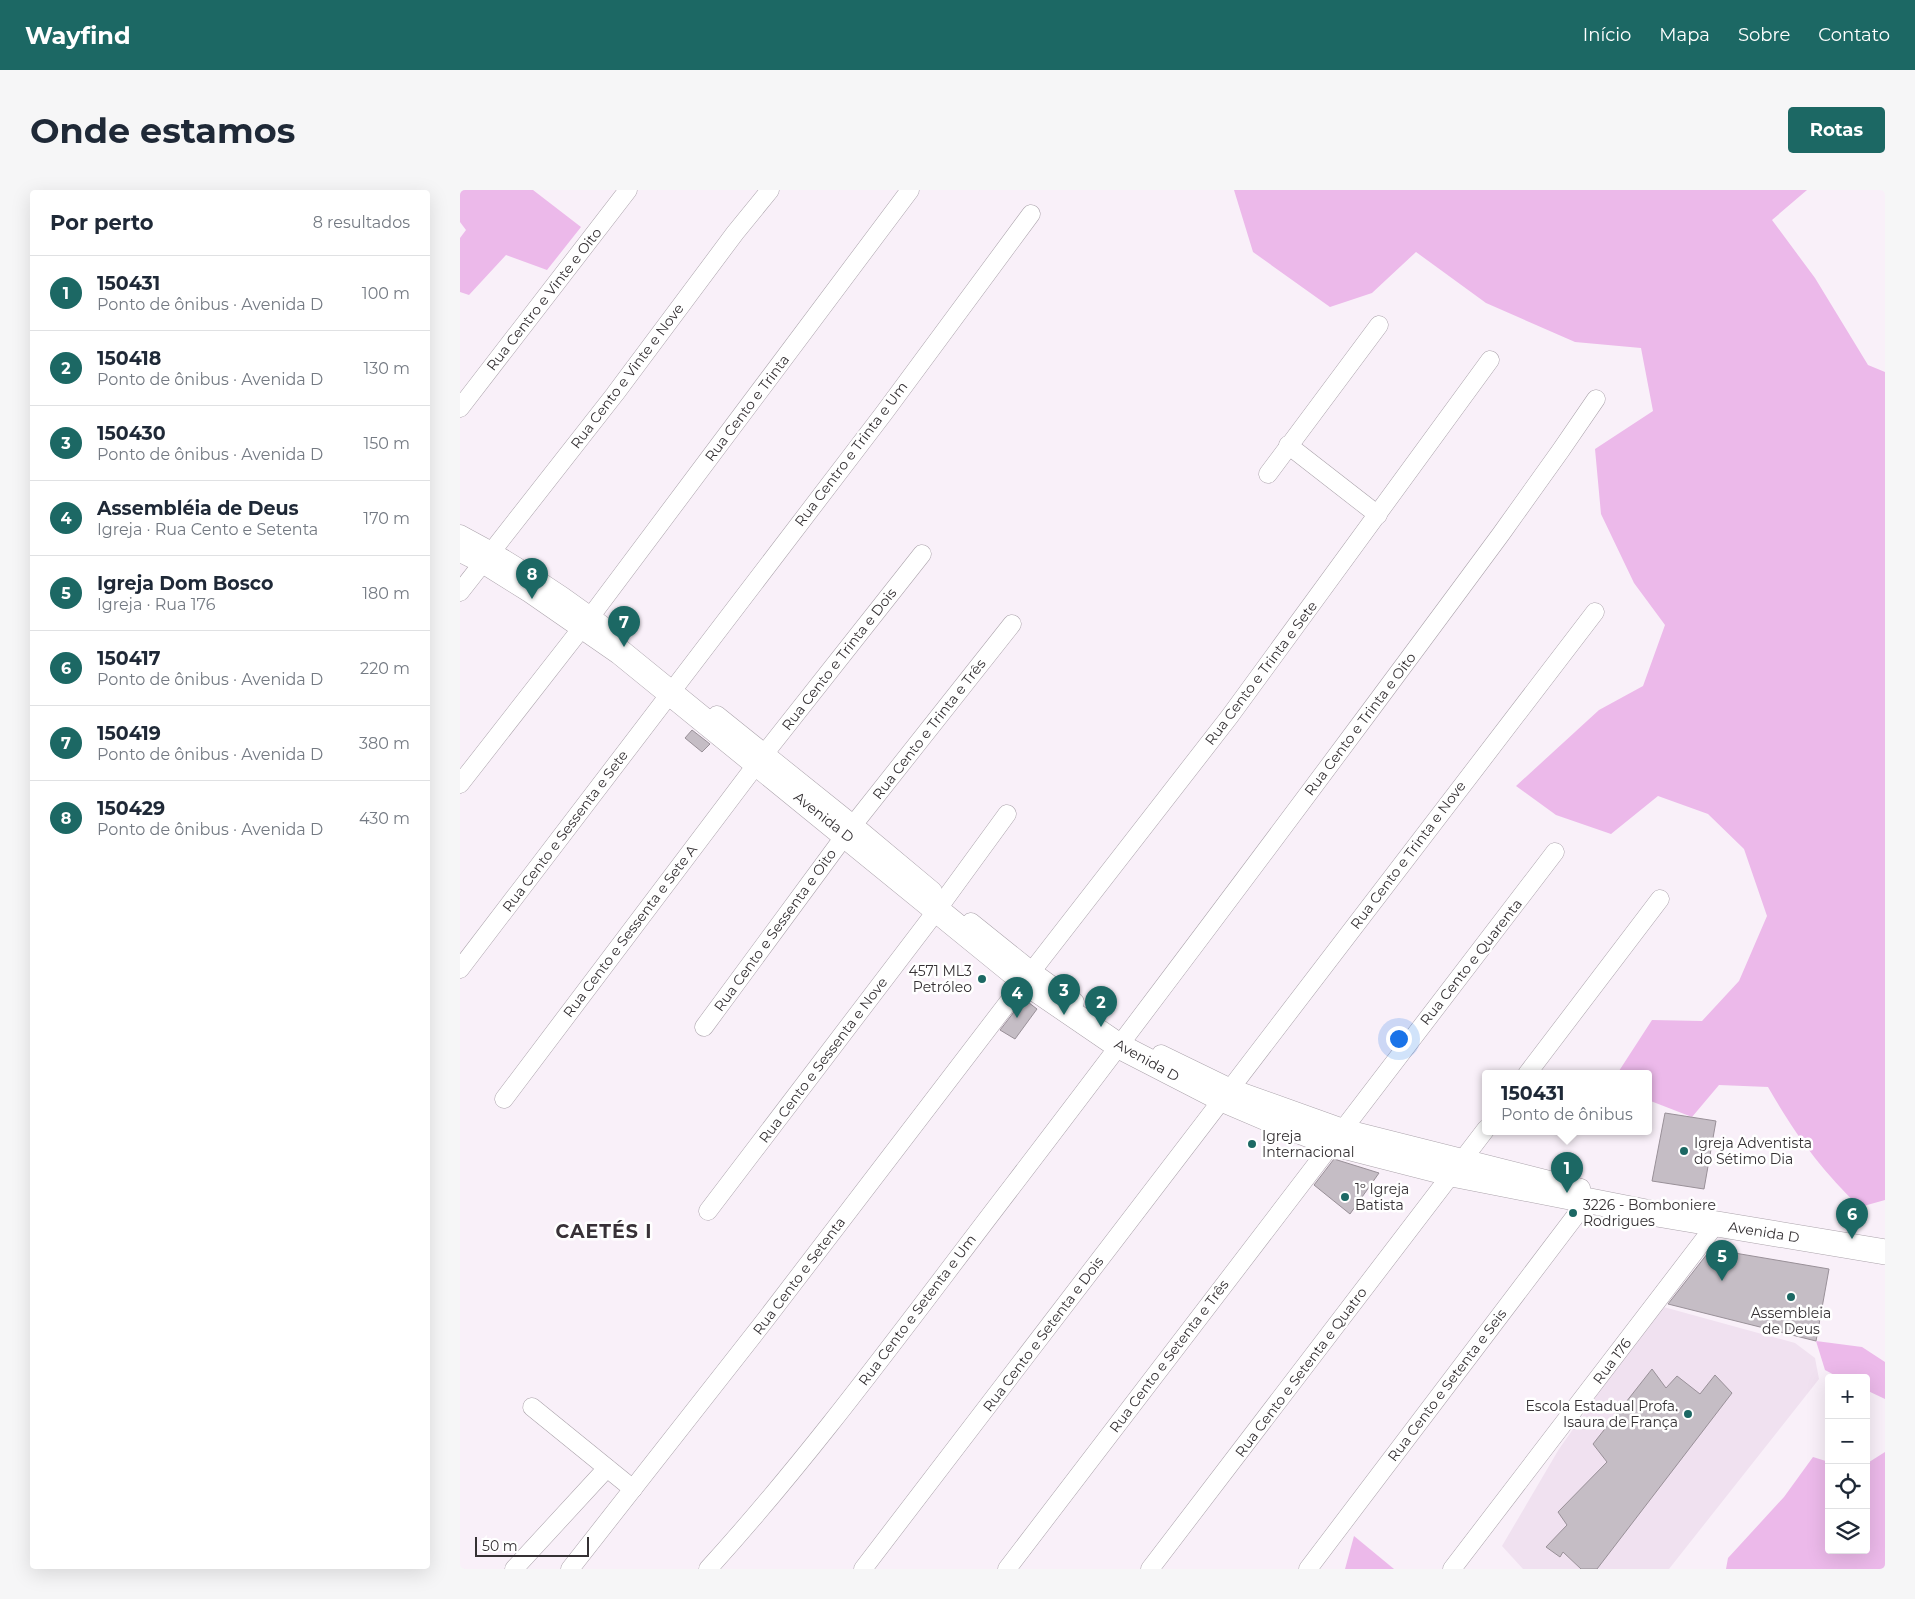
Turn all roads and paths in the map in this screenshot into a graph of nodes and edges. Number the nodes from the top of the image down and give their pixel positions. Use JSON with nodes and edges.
{"nodes":[{"id":1,"x":628,"y":190,"type":"edge"},
{"id":2,"x":770,"y":190,"type":"edge"},
{"id":3,"x":910,"y":190,"type":"edge"},
{"id":4,"x":1031,"y":214,"type":"dead end"},
{"id":5,"x":1379,"y":325,"type":"dead end"},
{"id":6,"x":1490,"y":360,"type":"dead end"},
{"id":7,"x":1596,"y":399,"type":"dead end"},
{"id":8,"x":460,"y":408,"type":"edge"},
{"id":9,"x":1288,"y":445,"type":"junction"},
{"id":10,"x":1268,"y":474,"type":"dead end"},
{"id":11,"x":1378,"y":515,"type":"junction"},
{"id":12,"x":460,"y":534,"type":"edge"},
{"id":13,"x":460,"y":549,"type":"edge"},
{"id":14,"x":922,"y":554,"type":"dead end"},
{"id":15,"x":488,"y":556,"type":"junction"},
{"id":16,"x":460,"y":592,"type":"edge"},
{"id":17,"x":1595,"y":612,"type":"dead end"},
{"id":18,"x":587,"y":621,"type":"junction"},
{"id":19,"x":1012,"y":624,"type":"dead end"},
{"id":20,"x":673,"y":688,"type":"junction"},
{"id":21,"x":761,"y":758,"type":"junction"},
{"id":22,"x":460,"y":784,"type":"edge"},
{"id":23,"x":1008,"y":814,"type":"dead end"},
{"id":24,"x":850,"y":829,"type":"junction"},
{"id":25,"x":1555,"y":852,"type":"dead end"},
{"id":26,"x":1660,"y":899,"type":"dead end"},
{"id":27,"x":941,"y":905,"type":"junction"},
{"id":28,"x":460,"y":969,"type":"edge"},
{"id":29,"x":1028,"y":976,"type":"junction"},
{"id":30,"x":704,"y":1027,"type":"dead end"},
{"id":31,"x":1122,"y":1041,"type":"junction"},
{"id":32,"x":1530,"y":1070,"type":"edge"},
{"id":33,"x":1226,"y":1093,"type":"junction"},
{"id":34,"x":504,"y":1099,"type":"dead end"},
{"id":35,"x":1482,"y":1134,"type":"edge"},
{"id":36,"x":1337,"y":1135,"type":"junction"},
{"id":37,"x":1457,"y":1167,"type":"junction"},
{"id":38,"x":1586,"y":1202,"type":"junction"},
{"id":39,"x":708,"y":1211,"type":"dead end"},
{"id":40,"x":1717,"y":1220,"type":"junction"},
{"id":41,"x":1885,"y":1252,"type":"edge"},
{"id":42,"x":532,"y":1407,"type":"dead end"},
{"id":43,"x":607,"y":1468,"type":"junction"},
{"id":44,"x":633,"y":1489,"type":"junction"},
{"id":45,"x":514,"y":1569,"type":"edge"},
{"id":46,"x":570,"y":1569,"type":"edge"},
{"id":47,"x":708,"y":1569,"type":"edge"},
{"id":48,"x":864,"y":1569,"type":"edge"},
{"id":49,"x":1007,"y":1569,"type":"edge"},
{"id":50,"x":1150,"y":1569,"type":"edge"},
{"id":51,"x":1308,"y":1569,"type":"edge"},
{"id":52,"x":1452,"y":1569,"type":"edge"}],
"edges":[{"from":1,"to":8,"type":"street","name":"Rua Centro e Vinte e Oito"},
{"from":2,"to":15,"type":"street","name":"Rua Cento e Vinte e Nove"},
{"from":3,"to":18,"type":"street","name":"Rua Cento e Trinta"},
{"from":4,"to":20,"type":"street","name":"Rua Centro e Trinta e Um"},
{"from":5,"to":9,"type":"street"},
{"from":6,"to":11,"type":"street","name":"Rua Cento e Trinta e Sete"},
{"from":7,"to":31,"type":"street","name":"Rua Cento e Trinta e Oito"},
{"from":9,"to":10,"type":"street"},
{"from":9,"to":11,"type":"street"},
{"from":11,"to":29,"type":"street","name":"Rua Cento e Trinta e Sete"},
{"from":12,"to":15,"type":"street","name":"Avenida D"},
{"from":13,"to":15,"type":"street","name":"Avenida D"},
{"from":14,"to":21,"type":"street","name":"Rua Cento e Trinta e Dois"},
{"from":15,"to":16,"type":"street","name":"Rua Cento e Vinte e Nove"},
{"from":15,"to":18,"type":"street","name":"Avenida D"},
{"from":17,"to":33,"type":"street","name":"Rua Cento e Trinta e Nove"},
{"from":18,"to":20,"type":"street","name":"Avenida D"},
{"from":18,"to":22,"type":"street","name":"Rua Cento e Trinta"},
{"from":19,"to":24,"type":"street","name":"Rua Cento e Trinta e Três"},
{"from":20,"to":21,"type":"street","name":"Avenida D"},
{"from":20,"to":28,"type":"street","name":"Rua Cento e Sessenta e Sete"},
{"from":21,"to":24,"type":"street","name":"Avenida D"},
{"from":21,"to":34,"type":"street","name":"Rua Cento e Sessenta e Sete A"},
{"from":23,"to":27,"type":"street","name":"Rua Cento e Sessenta e Nove"},
{"from":24,"to":27,"type":"street","name":"Avenida D"},
{"from":24,"to":30,"type":"street","name":"Rua Cento e Sessenta e Oito"},
{"from":25,"to":36,"type":"street","name":"Rua Cento e Quarenta"},
{"from":26,"to":32,"type":"street"},
{"from":27,"to":29,"type":"street","name":"Avenida D"},
{"from":27,"to":39,"type":"street","name":"Rua Cento e Sessenta e Nove"},
{"from":29,"to":31,"type":"street","name":"Avenida D"},
{"from":29,"to":44,"type":"street","name":"Rua Cento e Setenta"},
{"from":31,"to":33,"type":"street","name":"Avenida D"},
{"from":31,"to":47,"type":"street","name":"Rua Cento e Setenta e Um"},
{"from":33,"to":36,"type":"street","name":"Avenida D"},
{"from":33,"to":48,"type":"street","name":"Rua Cento e Setenta e Dois"},
{"from":35,"to":37,"type":"street","name":"Rua Cento e Setenta e Quatro"},
{"from":36,"to":37,"type":"street","name":"Avenida D"},
{"from":36,"to":49,"type":"street","name":"Rua Cento e Setenta e Três"},
{"from":37,"to":38,"type":"street","name":"Avenida D"},
{"from":37,"to":40,"type":"street","name":"Avenida D"},
{"from":37,"to":50,"type":"street","name":"Rua Cento e Setenta e Quatro"},
{"from":38,"to":40,"type":"street","name":"Avenida D"},
{"from":38,"to":51,"type":"street","name":"Rua Cento e Setenta e Seis"},
{"from":40,"to":41,"type":"street","name":"Avenida D"},
{"from":40,"to":52,"type":"street","name":"Rua 176"},
{"from":42,"to":43,"type":"street"},
{"from":43,"to":44,"type":"street"},
{"from":43,"to":45,"type":"street"},
{"from":44,"to":46,"type":"street","name":"Rua Cento e Setenta"}]}
